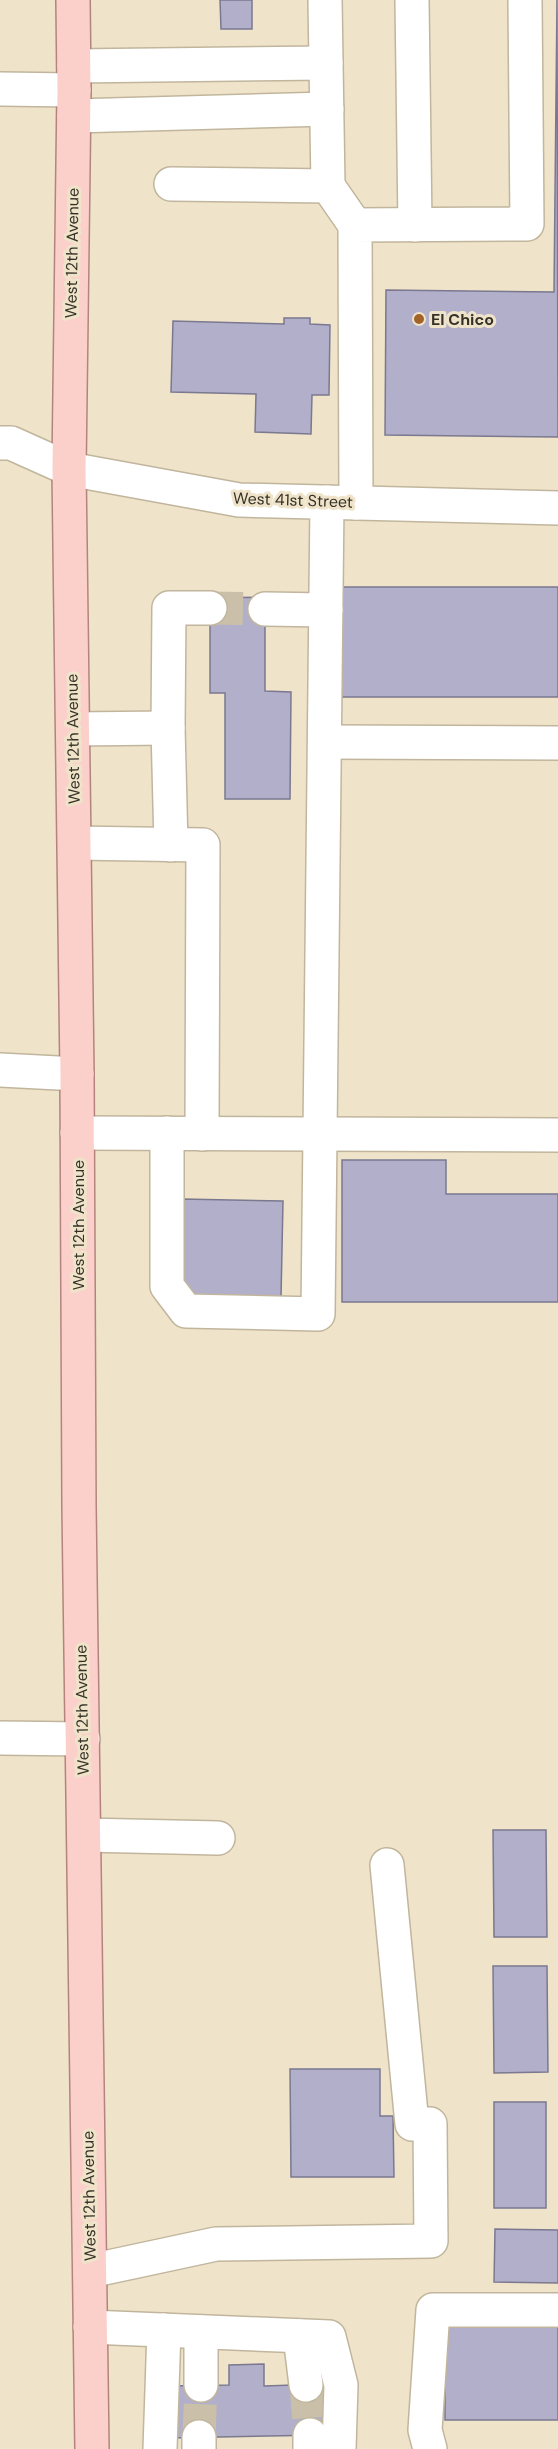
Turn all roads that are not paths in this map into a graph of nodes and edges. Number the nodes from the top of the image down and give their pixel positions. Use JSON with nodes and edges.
{"nodes":[{"id":1,"x":74,"y":0,"type":"edge"},
{"id":2,"x":325,"y":0,"type":"edge"},
{"id":3,"x":412,"y":0,"type":"edge"},
{"id":4,"x":525,"y":0,"type":"edge"},
{"id":5,"x":326,"y":63,"type":"junction"},
{"id":6,"x":0,"y":89,"type":"edge"},
{"id":7,"x":74,"y":91,"type":"junction"},
{"id":8,"x":327,"y":109,"type":"junction"},
{"id":9,"x":171,"y":184,"type":"dead end"},
{"id":10,"x":328,"y":186,"type":"junction"},
{"id":11,"x":355,"y":225,"type":"junction"},
{"id":12,"x":416,"y":225,"type":"junction"},
{"id":13,"x":0,"y":443,"type":"edge"},
{"id":14,"x":69,"y":469,"type":"junction"},
{"id":15,"x":342,"y":502,"type":"junction"},
{"id":16,"x":558,"y":508,"type":"edge"},
{"id":17,"x":210,"y":608,"type":"tunnel mouth"},
{"id":18,"x":265,"y":609,"type":"tunnel mouth"},
{"id":19,"x":326,"y":610,"type":"junction"},
{"id":20,"x":168,"y":728,"type":"junction"},
{"id":21,"x":73,"y":729,"type":"junction"},
{"id":22,"x":325,"y":742,"type":"junction"},
{"id":23,"x":558,"y":743,"type":"edge"},
{"id":24,"x":75,"y":843,"type":"junction"},
{"id":25,"x":171,"y":844,"type":"junction"},
{"id":26,"x":0,"y":1070,"type":"edge"},
{"id":27,"x":77,"y":1074,"type":"junction"},
{"id":28,"x":77,"y":1133,"type":"junction"},
{"id":29,"x":167,"y":1134,"type":"junction"},
{"id":30,"x":202,"y":1134,"type":"junction"},
{"id":31,"x":320,"y":1134,"type":"junction"},
{"id":32,"x":558,"y":1135,"type":"edge"},
{"id":33,"x":0,"y":1738,"type":"edge"},
{"id":34,"x":83,"y":1739,"type":"junction"},
{"id":35,"x":85,"y":1835,"type":"junction"},
{"id":36,"x":218,"y":1838,"type":"dead end"},
{"id":37,"x":387,"y":1865,"type":"dead end"},
{"id":38,"x":90,"y":2271,"type":"junction"},
{"id":39,"x":558,"y":2310,"type":"edge"},
{"id":40,"x":90,"y":2327,"type":"junction"},
{"id":41,"x":164,"y":2330,"type":"junction"},
{"id":42,"x":201,"y":2332,"type":"junction"},
{"id":43,"x":300,"y":2336,"type":"junction"},
{"id":44,"x":201,"y":2385,"type":"tunnel mouth"},
{"id":45,"x":306,"y":2385,"type":"tunnel mouth"},
{"id":46,"x":92,"y":2449,"type":"edge"},
{"id":47,"x":160,"y":2449,"type":"edge"},
{"id":48,"x":339,"y":2449,"type":"edge"},
{"id":49,"x":430,"y":2449,"type":"edge"}],
"edges":[{"from":1,"to":7,"type":"main road","name":"West 12th Avenue"},
{"from":2,"to":5,"type":"street"},
{"from":3,"to":12,"type":"street"},
{"from":4,"to":12,"type":"street"},
{"from":5,"to":7,"type":"street"},
{"from":5,"to":8,"type":"street"},
{"from":6,"to":7,"type":"street"},
{"from":7,"to":8,"type":"street"},
{"from":7,"to":14,"type":"main road","name":"West 12th Avenue"},
{"from":8,"to":10,"type":"street"},
{"from":9,"to":10,"type":"street"},
{"from":10,"to":11,"type":"street"},
{"from":11,"to":12,"type":"street"},
{"from":11,"to":15,"type":"street"},
{"from":13,"to":14,"type":"street","name":"West 41st Street"},
{"from":14,"to":15,"type":"street","name":"West 41st Street"},
{"from":14,"to":21,"type":"main road","name":"West 12th Avenue"},
{"from":15,"to":16,"type":"street","name":"West 41st Street"},
{"from":15,"to":19,"type":"street"},
{"from":17,"to":20,"type":"street"},
{"from":18,"to":19,"type":"street"},
{"from":19,"to":22,"type":"street"},
{"from":20,"to":21,"type":"street"},
{"from":20,"to":25,"type":"street"},
{"from":21,"to":24,"type":"main road","name":"West 12th Avenue"},
{"from":22,"to":23,"type":"street"},
{"from":22,"to":31,"type":"street"},
{"from":24,"to":25,"type":"street"},
{"from":24,"to":27,"type":"main road","name":"West 12th Avenue"},
{"from":25,"to":30,"type":"street"},
{"from":26,"to":27,"type":"street"},
{"from":27,"to":28,"type":"main road","name":"West 12th Avenue"},
{"from":28,"to":29,"type":"street"},
{"from":28,"to":34,"type":"main road","name":"West 12th Avenue"},
{"from":29,"to":30,"type":"street"},
{"from":29,"to":31,"type":"street"},
{"from":30,"to":31,"type":"street"},
{"from":31,"to":32,"type":"street"},
{"from":33,"to":34,"type":"street"},
{"from":34,"to":35,"type":"main road","name":"West 12th Avenue"},
{"from":35,"to":36,"type":"street"},
{"from":35,"to":38,"type":"main road","name":"West 12th Avenue"},
{"from":37,"to":38,"type":"street"},
{"from":38,"to":40,"type":"main road","name":"West 12th Avenue"},
{"from":39,"to":49,"type":"street"},
{"from":40,"to":41,"type":"street"},
{"from":40,"to":46,"type":"main road","name":"West 12th Avenue"},
{"from":41,"to":42,"type":"street"},
{"from":41,"to":47,"type":"street"},
{"from":42,"to":43,"type":"street"},
{"from":42,"to":44,"type":"street"},
{"from":43,"to":45,"type":"street"},
{"from":43,"to":48,"type":"street"}]}
